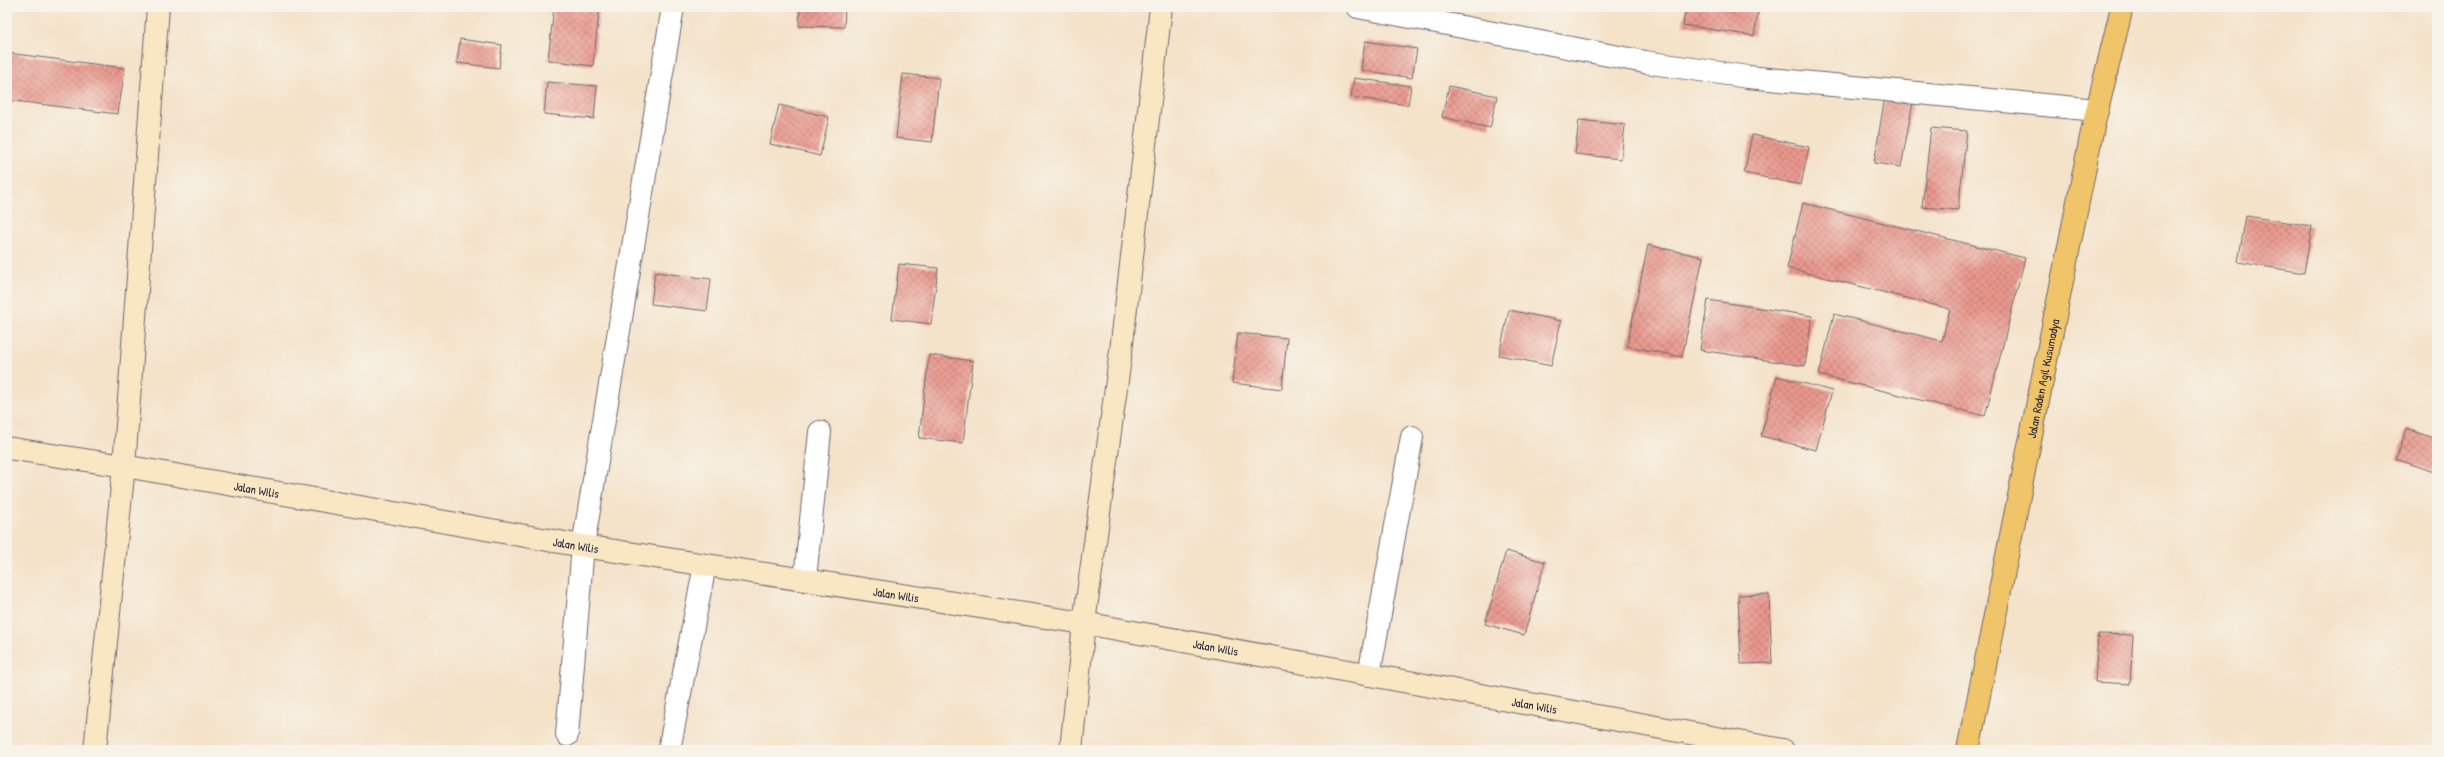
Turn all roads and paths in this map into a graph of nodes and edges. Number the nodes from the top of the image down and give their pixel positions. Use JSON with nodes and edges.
{"nodes":[{"id":1,"x":158,"y":7,"type":"edge"},
{"id":2,"x":673,"y":7,"type":"edge"},
{"id":3,"x":1161,"y":7,"type":"edge"},
{"id":4,"x":1358,"y":7,"type":"edge"},
{"id":5,"x":2122,"y":7,"type":"edge"},
{"id":6,"x":2097,"y":110,"type":"junction"},
{"id":7,"x":820,"y":432,"type":"dead end"},
{"id":8,"x":1412,"y":437,"type":"dead end"},
{"id":9,"x":7,"y":448,"type":"edge"},
{"id":10,"x":124,"y":466,"type":"junction"},
{"id":11,"x":583,"y":546,"type":"junction"},
{"id":12,"x":705,"y":564,"type":"junction"},
{"id":13,"x":804,"y":579,"type":"junction"},
{"id":14,"x":1084,"y":623,"type":"junction"},
{"id":15,"x":1369,"y":675,"type":"junction"},
{"id":16,"x":567,"y":735,"type":"dead end"},
{"id":17,"x":95,"y":750,"type":"edge"},
{"id":18,"x":669,"y":750,"type":"edge"},
{"id":19,"x":1071,"y":750,"type":"edge"},
{"id":20,"x":1783,"y":750,"type":"edge"},
{"id":21,"x":1968,"y":750,"type":"edge"}],
"edges":[{"from":1,"to":10,"type":"main road"},
{"from":2,"to":11,"type":"street"},
{"from":3,"to":14,"type":"main road"},
{"from":4,"to":6,"type":"street"},
{"from":5,"to":6,"type":"main road","name":"Jalan Raden Agil Kusumadya"},
{"from":6,"to":21,"type":"main road","name":"Jalan Raden Agil Kusumadya"},
{"from":7,"to":13,"type":"street"},
{"from":8,"to":15,"type":"street"},
{"from":9,"to":10,"type":"main road","name":"Jalan Wilis"},
{"from":10,"to":11,"type":"main road","name":"Jalan Wilis"},
{"from":10,"to":17,"type":"main road"},
{"from":11,"to":12,"type":"main road","name":"Jalan Wilis"},
{"from":11,"to":16,"type":"street"},
{"from":12,"to":13,"type":"main road","name":"Jalan Wilis"},
{"from":12,"to":18,"type":"street"},
{"from":13,"to":14,"type":"main road","name":"Jalan Wilis"},
{"from":14,"to":15,"type":"main road","name":"Jalan Wilis"},
{"from":14,"to":19,"type":"main road"},
{"from":15,"to":20,"type":"main road","name":"Jalan Wilis"}]}
